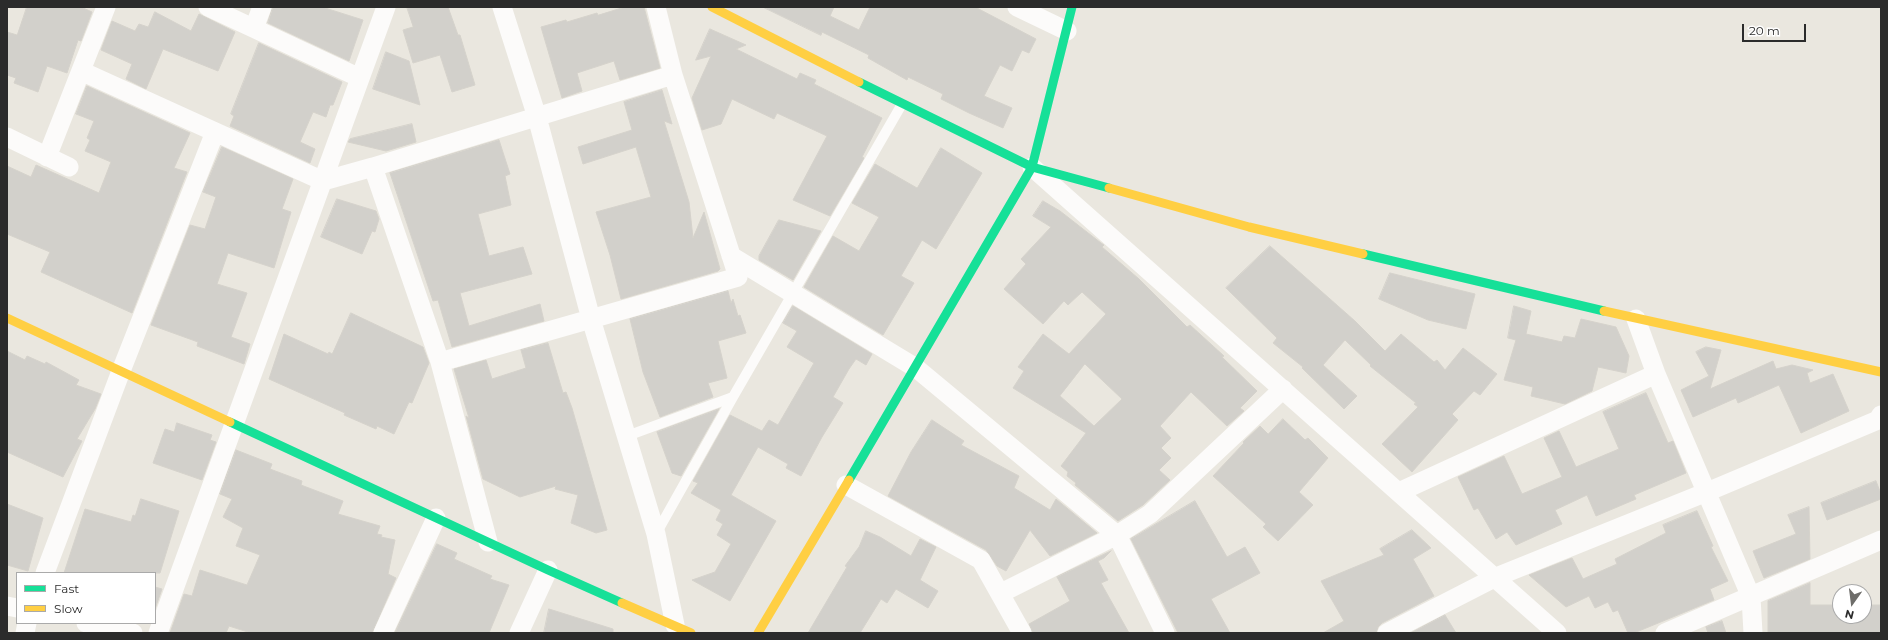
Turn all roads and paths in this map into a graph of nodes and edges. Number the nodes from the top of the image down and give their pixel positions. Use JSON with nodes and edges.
{"nodes":[{"id":1,"x":106,"y":7,"type":"edge"},
{"id":2,"x":208,"y":7,"type":"edge"},
{"id":3,"x":262,"y":7,"type":"edge"},
{"id":4,"x":386,"y":7,"type":"edge"},
{"id":5,"x":502,"y":7,"type":"edge"},
{"id":6,"x":656,"y":7,"type":"edge"},
{"id":7,"x":712,"y":7,"type":"edge"},
{"id":8,"x":1018,"y":7,"type":"edge"},
{"id":9,"x":1072,"y":7,"type":"edge"},
{"id":10,"x":254,"y":28,"type":"junction"},
{"id":11,"x":1066,"y":30,"type":"junction"},
{"id":12,"x":81,"y":71,"type":"junction"},
{"id":13,"x":673,"y":75,"type":"junction"},
{"id":14,"x":360,"y":78,"type":"junction"},
{"id":15,"x":902,"y":104,"type":"junction"},
{"id":16,"x":537,"y":117,"type":"junction"},
{"id":17,"x":215,"y":132,"type":"junction"},
{"id":18,"x":7,"y":138,"type":"edge"},
{"id":19,"x":47,"y":157,"type":"junction"},
{"id":20,"x":69,"y":167,"type":"dead end"},
{"id":21,"x":1032,"y":167,"type":"junction"},
{"id":22,"x":373,"y":168,"type":"junction"},
{"id":23,"x":323,"y":181,"type":"junction"},
{"id":24,"x":731,"y":256,"type":"junction"},
{"id":25,"x":794,"y":293,"type":"junction"},
{"id":26,"x":7,"y":318,"type":"edge"},
{"id":27,"x":591,"y":319,"type":"junction"},
{"id":28,"x":1636,"y":319,"type":"junction"},
{"id":29,"x":440,"y":362,"type":"junction"},
{"id":30,"x":916,"y":368,"type":"junction"},
{"id":31,"x":121,"y":371,"type":"junction"},
{"id":32,"x":1881,"y":372,"type":"edge"},
{"id":33,"x":1656,"y":374,"type":"junction"},
{"id":34,"x":1283,"y":389,"type":"junction"},
{"id":35,"x":733,"y":397,"type":"junction"},
{"id":36,"x":234,"y":423,"type":"junction"},
{"id":37,"x":1880,"y":423,"type":"edge"},
{"id":38,"x":627,"y":436,"type":"junction"},
{"id":39,"x":846,"y":485,"type":"junction"},
{"id":40,"x":1399,"y":492,"type":"junction"},
{"id":41,"x":1707,"y":492,"type":"junction"},
{"id":42,"x":436,"y":518,"type":"junction"},
{"id":43,"x":656,"y":534,"type":"junction"},
{"id":44,"x":1117,"y":535,"type":"junction"},
{"id":45,"x":1881,"y":540,"type":"edge"},
{"id":46,"x":488,"y":542,"type":"junction"},
{"id":47,"x":548,"y":570,"type":"junction"},
{"id":48,"x":45,"y":572,"type":"edge"},
{"id":49,"x":1496,"y":577,"type":"junction"},
{"id":50,"x":1000,"y":593,"type":"junction"},
{"id":51,"x":1751,"y":597,"type":"junction"},
{"id":52,"x":91,"y":624,"type":"edge"},
{"id":53,"x":683,"y":629,"type":"edge"},
{"id":54,"x":133,"y":633,"type":"edge"},
{"id":55,"x":158,"y":633,"type":"edge"},
{"id":56,"x":383,"y":633,"type":"edge"},
{"id":57,"x":519,"y":633,"type":"edge"},
{"id":58,"x":758,"y":633,"type":"edge"},
{"id":59,"x":1022,"y":633,"type":"edge"},
{"id":60,"x":1165,"y":633,"type":"edge"},
{"id":61,"x":1387,"y":633,"type":"edge"},
{"id":62,"x":1557,"y":633,"type":"edge"},
{"id":63,"x":1665,"y":633,"type":"edge"},
{"id":64,"x":1753,"y":633,"type":"edge"}],
"edges":[{"from":1,"to":12,"type":"street"},
{"from":2,"to":10,"type":"street"},
{"from":3,"to":10,"type":"street"},
{"from":4,"to":14,"type":"street"},
{"from":5,"to":16,"type":"street"},
{"from":6,"to":13,"type":"street"},
{"from":7,"to":15,"type":"street"},
{"from":8,"to":11,"type":"street"},
{"from":9,"to":11,"type":"street"},
{"from":10,"to":14,"type":"street"},
{"from":11,"to":21,"type":"street"},
{"from":12,"to":17,"type":"street"},
{"from":12,"to":19,"type":"street"},
{"from":13,"to":16,"type":"street"},
{"from":13,"to":24,"type":"street"},
{"from":14,"to":23,"type":"street"},
{"from":15,"to":21,"type":"street"},
{"from":15,"to":25,"type":"lane"},
{"from":16,"to":22,"type":"street"},
{"from":16,"to":27,"type":"street"},
{"from":17,"to":23,"type":"street"},
{"from":17,"to":31,"type":"street"},
{"from":18,"to":19,"type":"street"},
{"from":19,"to":20,"type":"street"},
{"from":21,"to":28,"type":"street"},
{"from":21,"to":30,"type":"street"},
{"from":21,"to":34,"type":"street"},
{"from":22,"to":23,"type":"street"},
{"from":22,"to":29,"type":"street"},
{"from":23,"to":36,"type":"street"},
{"from":24,"to":25,"type":"street"},
{"from":24,"to":27,"type":"street"},
{"from":25,"to":30,"type":"street"},
{"from":25,"to":35,"type":"lane"},
{"from":26,"to":31,"type":"street"},
{"from":27,"to":29,"type":"street"},
{"from":27,"to":38,"type":"street"},
{"from":28,"to":32,"type":"street"},
{"from":28,"to":33,"type":"street"},
{"from":29,"to":46,"type":"street"},
{"from":30,"to":39,"type":"street"},
{"from":30,"to":44,"type":"street"},
{"from":31,"to":36,"type":"street"},
{"from":31,"to":48,"type":"street"},
{"from":33,"to":40,"type":"street"},
{"from":33,"to":41,"type":"street"},
{"from":34,"to":40,"type":"street"},
{"from":34,"to":44,"type":"street"},
{"from":35,"to":38,"type":"lane"},
{"from":35,"to":43,"type":"lane"},
{"from":36,"to":42,"type":"street"},
{"from":36,"to":55,"type":"street"},
{"from":37,"to":41,"type":"street"},
{"from":38,"to":43,"type":"street"},
{"from":39,"to":50,"type":"street"},
{"from":39,"to":58,"type":"street"},
{"from":40,"to":49,"type":"street"},
{"from":41,"to":49,"type":"street"},
{"from":41,"to":51,"type":"street"},
{"from":42,"to":46,"type":"street"},
{"from":42,"to":56,"type":"street"},
{"from":43,"to":53,"type":"street"},
{"from":44,"to":50,"type":"street"},
{"from":44,"to":60,"type":"street"},
{"from":45,"to":51,"type":"street"},
{"from":46,"to":47,"type":"street"},
{"from":47,"to":53,"type":"street"},
{"from":47,"to":57,"type":"street"},
{"from":49,"to":61,"type":"street"},
{"from":49,"to":62,"type":"street"},
{"from":50,"to":59,"type":"street"},
{"from":51,"to":63,"type":"street"},
{"from":51,"to":64,"type":"street"},
{"from":52,"to":54,"type":"street"}]}
